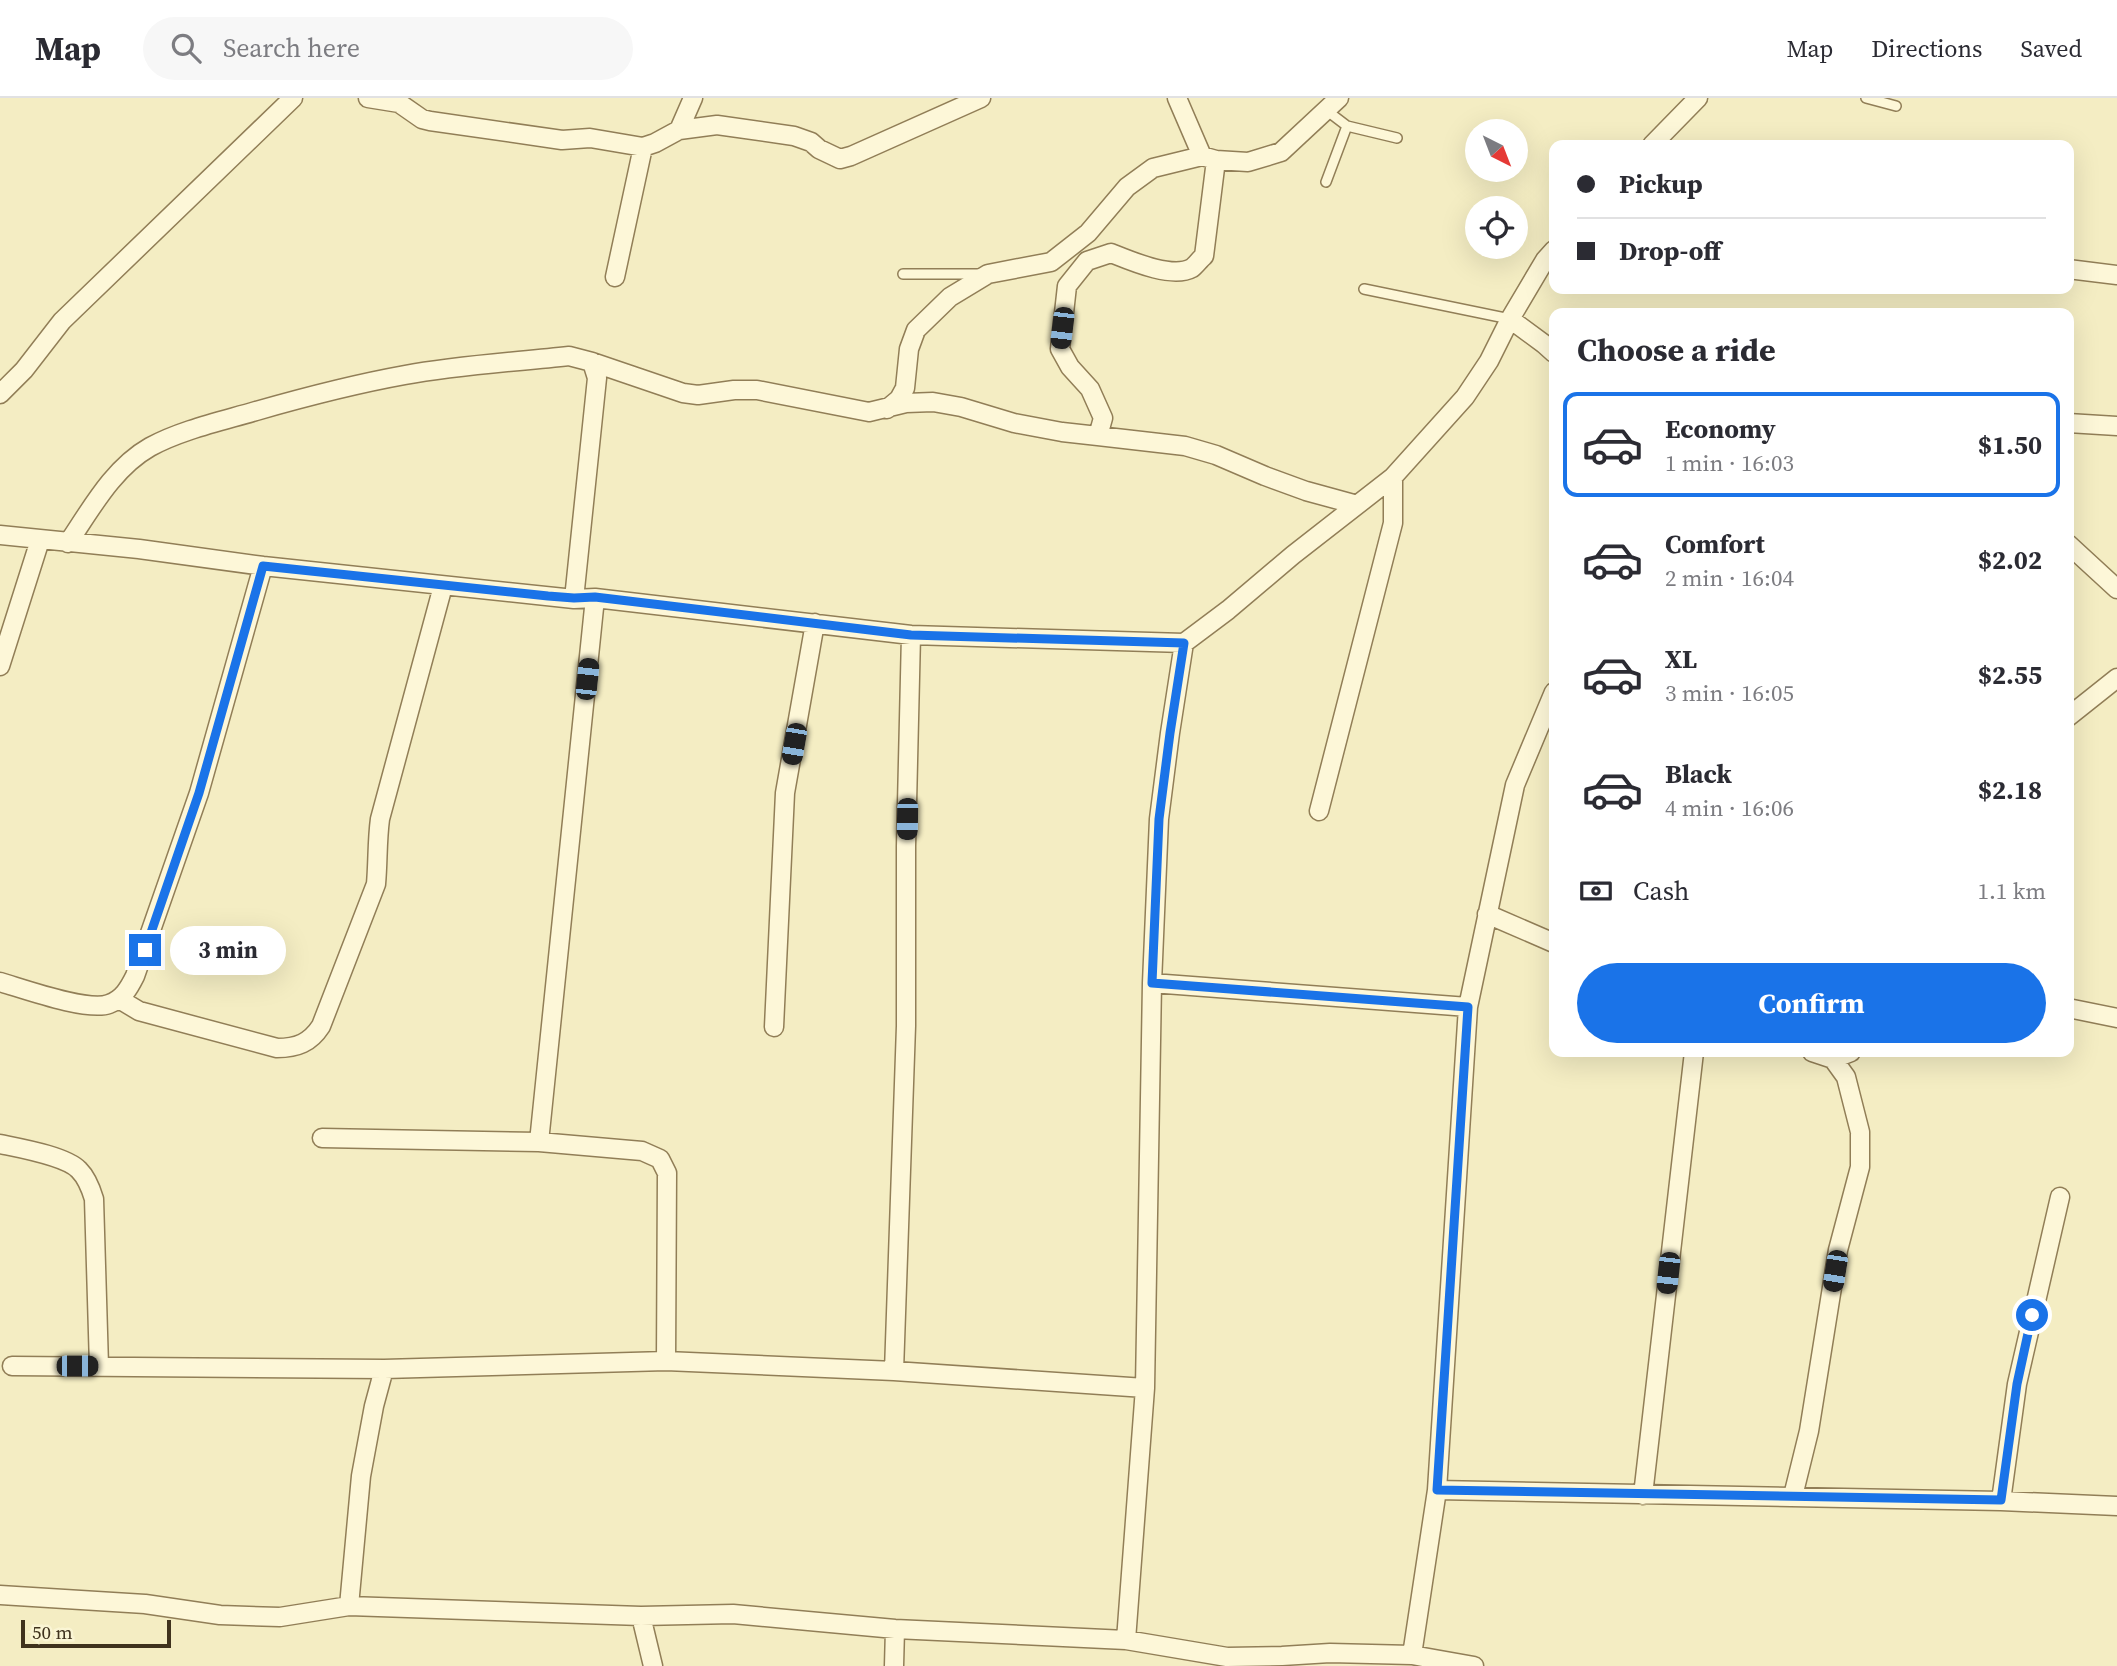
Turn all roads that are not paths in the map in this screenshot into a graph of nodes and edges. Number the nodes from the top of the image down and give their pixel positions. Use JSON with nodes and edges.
{"nodes":[{"id":1,"x":293,"y":98,"type":"edge"},
{"id":2,"x":368,"y":98,"type":"edge"},
{"id":3,"x":693,"y":98,"type":"edge"},
{"id":4,"x":981,"y":98,"type":"edge"},
{"id":5,"x":1177,"y":98,"type":"edge"},
{"id":6,"x":1698,"y":98,"type":"edge"},
{"id":7,"x":1866,"y":98,"type":"edge"},
{"id":8,"x":1332,"y":104,"type":"edge"},
{"id":9,"x":1896,"y":106,"type":"dead end"},
{"id":10,"x":1347,"y":125,"type":"junction"},
{"id":11,"x":679,"y":130,"type":"junction"},
{"id":12,"x":1397,"y":138,"type":"dead end"},
{"id":13,"x":1656,"y":140,"type":"edge"},
{"id":14,"x":643,"y":147,"type":"junction"},
{"id":15,"x":1209,"y":158,"type":"junction"},
{"id":16,"x":1326,"y":181,"type":"dead end"},
{"id":17,"x":1549,"y":256,"type":"edge"},
{"id":18,"x":2074,"y":270,"type":"edge"},
{"id":19,"x":903,"y":274,"type":"dead end"},
{"id":20,"x":988,"y":274,"type":"junction"},
{"id":21,"x":2117,"y":275,"type":"edge"},
{"id":22,"x":615,"y":277,"type":"dead end"},
{"id":23,"x":1364,"y":289,"type":"dead end"},
{"id":24,"x":1510,"y":319,"type":"junction"},
{"id":25,"x":1549,"y":348,"type":"edge"},
{"id":26,"x":592,"y":362,"type":"junction"},
{"id":27,"x":0,"y":394,"type":"edge"},
{"id":28,"x":887,"y":409,"type":"junction"},
{"id":29,"x":2074,"y":424,"type":"edge"},
{"id":30,"x":2117,"y":426,"type":"edge"},
{"id":31,"x":1098,"y":436,"type":"junction"},
{"id":32,"x":1393,"y":477,"type":"junction"},
{"id":33,"x":1357,"y":505,"type":"junction"},
{"id":34,"x":0,"y":535,"type":"edge"},
{"id":35,"x":40,"y":540,"type":"junction"},
{"id":36,"x":68,"y":543,"type":"junction"},
{"id":37,"x":2074,"y":549,"type":"edge"},
{"id":38,"x":263,"y":566,"type":"junction"},
{"id":39,"x":443,"y":586,"type":"junction"},
{"id":40,"x":2116,"y":586,"type":"edge"},
{"id":41,"x":595,"y":597,"type":"junction"},
{"id":42,"x":574,"y":598,"type":"junction"},
{"id":43,"x":815,"y":623,"type":"junction"},
{"id":44,"x":911,"y":635,"type":"junction"},
{"id":45,"x":1184,"y":643,"type":"junction"},
{"id":46,"x":0,"y":666,"type":"edge"},
{"id":47,"x":2117,"y":678,"type":"edge"},
{"id":48,"x":1549,"y":704,"type":"edge"},
{"id":49,"x":2074,"y":711,"type":"edge"},
{"id":50,"x":1319,"y":811,"type":"dead end"},
{"id":51,"x":1487,"y":914,"type":"junction"},
{"id":52,"x":1549,"y":941,"type":"edge"},
{"id":53,"x":0,"y":982,"type":"edge"},
{"id":54,"x":1152,"y":983,"type":"junction"},
{"id":55,"x":119,"y":999,"type":"junction"},
{"id":56,"x":1468,"y":1007,"type":"junction"},
{"id":57,"x":2074,"y":1009,"type":"edge"},
{"id":58,"x":2117,"y":1018,"type":"edge"},
{"id":59,"x":774,"y":1027,"type":"dead end"},
{"id":60,"x":1692,"y":1057,"type":"edge"},
{"id":61,"x":1827,"y":1057,"type":"edge"},
{"id":62,"x":1838,"y":1057,"type":"edge"},
{"id":63,"x":1833,"y":1059,"type":"junction"},
{"id":64,"x":322,"y":1138,"type":"dead end"},
{"id":65,"x":539,"y":1142,"type":"junction"},
{"id":66,"x":0,"y":1143,"type":"edge"},
{"id":67,"x":2060,"y":1197,"type":"dead end"},
{"id":68,"x":666,"y":1361,"type":"junction"},
{"id":69,"x":12,"y":1366,"type":"dead end"},
{"id":70,"x":99,"y":1367,"type":"junction"},
{"id":71,"x":384,"y":1368,"type":"junction"},
{"id":72,"x":894,"y":1371,"type":"junction"},
{"id":73,"x":1145,"y":1388,"type":"junction"},
{"id":74,"x":1437,"y":1490,"type":"junction"},
{"id":75,"x":1643,"y":1495,"type":"junction"},
{"id":76,"x":1793,"y":1496,"type":"junction"},
{"id":77,"x":2001,"y":1500,"type":"junction"},
{"id":78,"x":2117,"y":1506,"type":"edge"},
{"id":79,"x":2,"y":1595,"type":"edge"},
{"id":80,"x":349,"y":1606,"type":"junction"},
{"id":81,"x":0,"y":1614,"type":"edge"},
{"id":82,"x":640,"y":1616,"type":"junction"},
{"id":83,"x":895,"y":1629,"type":"junction"},
{"id":84,"x":1126,"y":1640,"type":"junction"},
{"id":85,"x":1412,"y":1655,"type":"junction"},
{"id":86,"x":653,"y":1666,"type":"edge"},
{"id":87,"x":894,"y":1666,"type":"edge"},
{"id":88,"x":1474,"y":1666,"type":"edge"}],
"edges":[{"from":1,"to":27,"type":"street"},
{"from":2,"to":14,"type":"street"},
{"from":3,"to":11,"type":"street"},
{"from":4,"to":11,"type":"street"},
{"from":5,"to":15,"type":"street"},
{"from":6,"to":13,"type":"street"},
{"from":7,"to":9,"type":"lane"},
{"from":8,"to":10,"type":"lane"},
{"from":8,"to":15,"type":"street"},
{"from":10,"to":12,"type":"lane"},
{"from":10,"to":16,"type":"lane"},
{"from":11,"to":14,"type":"street"},
{"from":14,"to":22,"type":"street"},
{"from":15,"to":20,"type":"street"},
{"from":15,"to":31,"type":"street"},
{"from":17,"to":24,"type":"street"},
{"from":18,"to":21,"type":"street"},
{"from":19,"to":20,"type":"lane"},
{"from":20,"to":28,"type":"street"},
{"from":23,"to":24,"type":"lane"},
{"from":24,"to":25,"type":"street"},
{"from":24,"to":32,"type":"street"},
{"from":26,"to":28,"type":"street"},
{"from":26,"to":36,"type":"street"},
{"from":26,"to":42,"type":"street"},
{"from":28,"to":31,"type":"street"},
{"from":29,"to":30,"type":"street"},
{"from":31,"to":33,"type":"street"},
{"from":32,"to":33,"type":"street"},
{"from":32,"to":50,"type":"street"},
{"from":33,"to":45,"type":"street"},
{"from":34,"to":35,"type":"street"},
{"from":35,"to":36,"type":"street"},
{"from":35,"to":46,"type":"street"},
{"from":36,"to":38,"type":"street"},
{"from":37,"to":40,"type":"street"},
{"from":38,"to":39,"type":"street"},
{"from":38,"to":55,"type":"street"},
{"from":39,"to":42,"type":"street"},
{"from":39,"to":55,"type":"street"},
{"from":41,"to":42,"type":"street"},
{"from":41,"to":43,"type":"street"},
{"from":41,"to":65,"type":"street"},
{"from":43,"to":44,"type":"street"},
{"from":43,"to":59,"type":"street"},
{"from":44,"to":45,"type":"street"},
{"from":44,"to":72,"type":"street"},
{"from":45,"to":54,"type":"street"},
{"from":47,"to":49,"type":"street"},
{"from":48,"to":51,"type":"street"},
{"from":51,"to":52,"type":"street"},
{"from":51,"to":56,"type":"street"},
{"from":53,"to":55,"type":"street"},
{"from":54,"to":56,"type":"street"},
{"from":54,"to":73,"type":"street"},
{"from":56,"to":74,"type":"street"},
{"from":57,"to":58,"type":"street"},
{"from":60,"to":75,"type":"street"},
{"from":61,"to":63,"type":"street"},
{"from":62,"to":63,"type":"street"},
{"from":63,"to":76,"type":"street"},
{"from":64,"to":65,"type":"street"},
{"from":65,"to":68,"type":"street"},
{"from":66,"to":70,"type":"street"},
{"from":67,"to":77,"type":"street"},
{"from":68,"to":71,"type":"street"},
{"from":68,"to":72,"type":"street"},
{"from":69,"to":70,"type":"street"},
{"from":70,"to":71,"type":"street"},
{"from":71,"to":80,"type":"street"},
{"from":72,"to":73,"type":"street"},
{"from":73,"to":84,"type":"street"},
{"from":74,"to":75,"type":"street"},
{"from":74,"to":85,"type":"street"},
{"from":75,"to":76,"type":"street"},
{"from":76,"to":77,"type":"street"},
{"from":77,"to":78,"type":"street"},
{"from":79,"to":80,"type":"street"},
{"from":79,"to":81,"type":"street"},
{"from":80,"to":82,"type":"street"},
{"from":82,"to":83,"type":"street"},
{"from":82,"to":86,"type":"street"},
{"from":83,"to":84,"type":"street"},
{"from":83,"to":87,"type":"street"},
{"from":84,"to":85,"type":"street"},
{"from":85,"to":88,"type":"street"}]}
